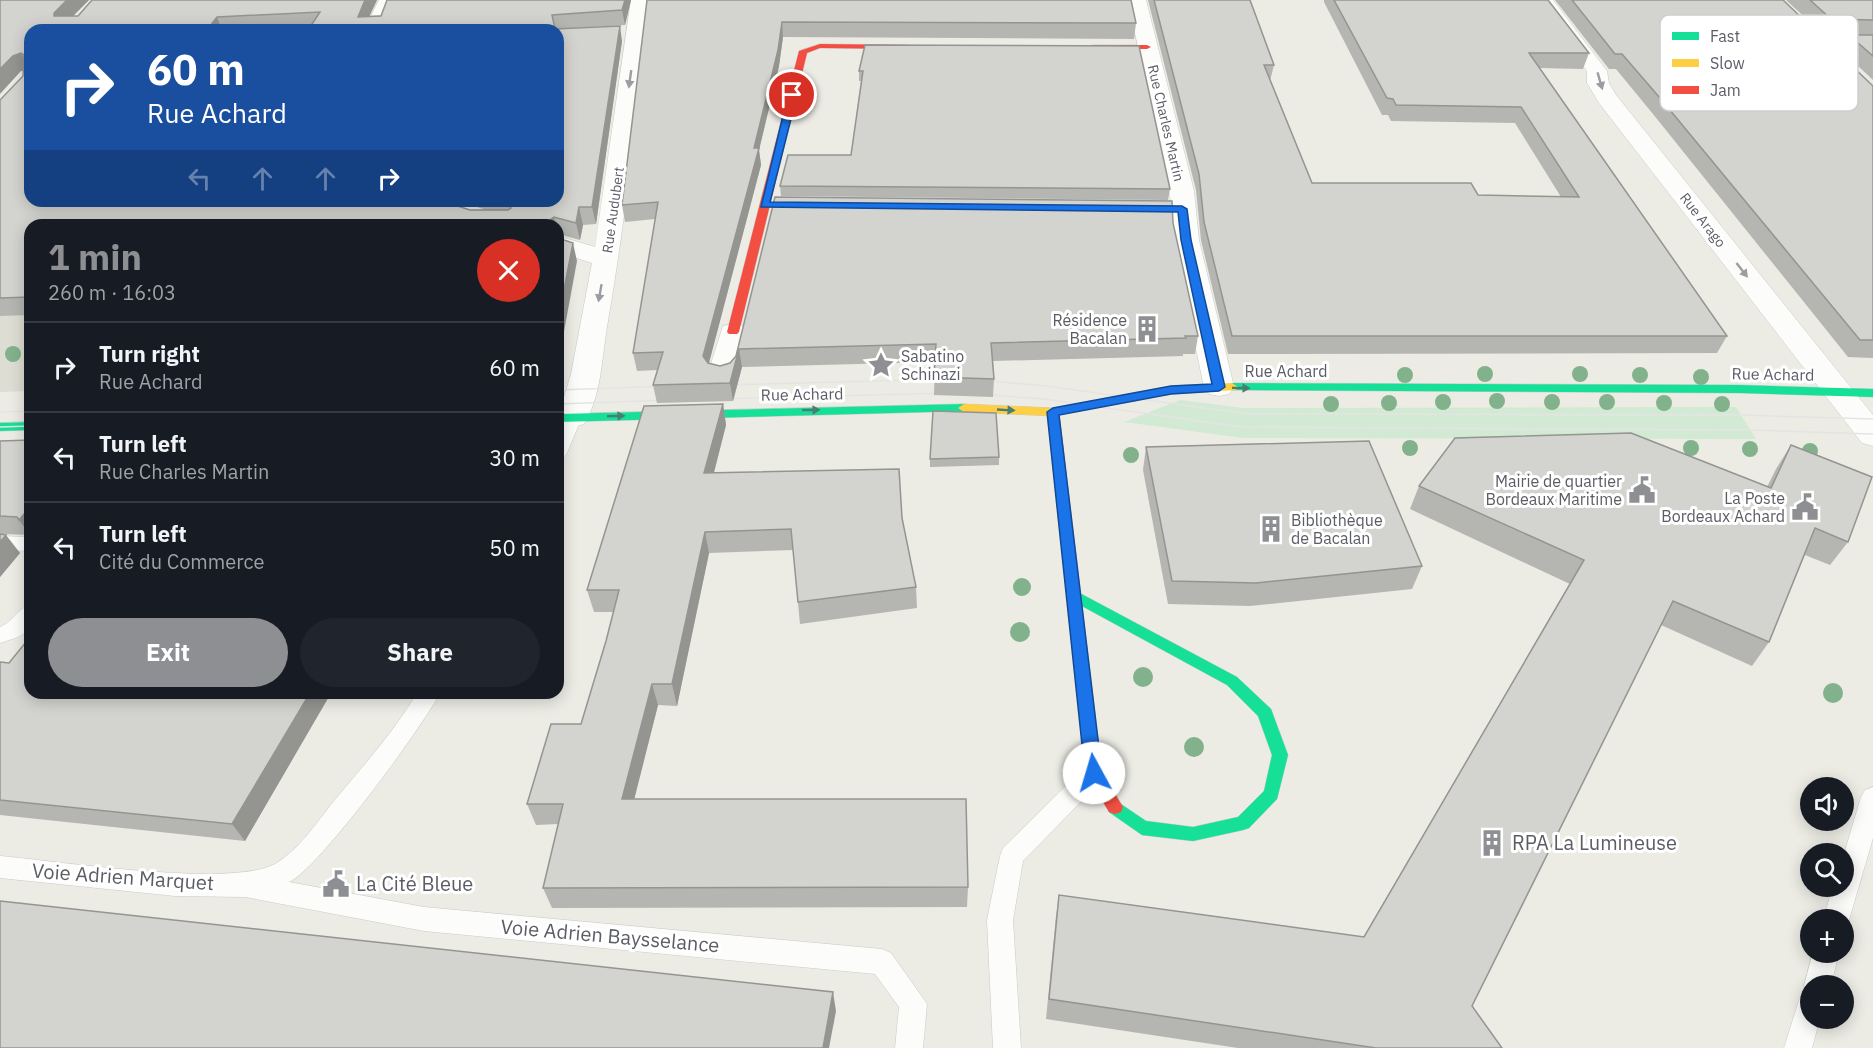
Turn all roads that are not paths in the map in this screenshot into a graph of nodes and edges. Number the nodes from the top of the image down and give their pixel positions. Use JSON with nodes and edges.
{"nodes":[{"id":1,"x":388,"y":0,"type":"edge"},
{"id":2,"x":640,"y":0,"type":"edge"},
{"id":3,"x":1137,"y":0,"type":"edge"},
{"id":4,"x":1543,"y":0,"type":"edge"},
{"id":5,"x":377,"y":24,"type":"edge"},
{"id":6,"x":1858,"y":42,"type":"edge"},
{"id":7,"x":1873,"y":43,"type":"edge"},
{"id":8,"x":924,"y":46,"type":"edge"},
{"id":9,"x":1086,"y":47,"type":"edge"},
{"id":10,"x":1147,"y":47,"type":"junction"},
{"id":11,"x":1106,"y":207,"type":"edge"},
{"id":12,"x":1182,"y":209,"type":"junction"},
{"id":13,"x":564,"y":246,"type":"edge"},
{"id":14,"x":606,"y":259,"type":"junction"},
{"id":15,"x":733,"y":332,"type":"joint"},
{"id":16,"x":722,"y":373,"type":"edge"},
{"id":17,"x":1219,"y":387,"type":"junction"},
{"id":18,"x":1838,"y":392,"type":"junction"},
{"id":19,"x":1873,"y":393,"type":"edge"},
{"id":20,"x":1053,"y":412,"type":"junction"},
{"id":21,"x":566,"y":417,"type":"edge"},
{"id":22,"x":24,"y":426,"type":"edge"},
{"id":23,"x":0,"y":427,"type":"edge"},
{"id":24,"x":1873,"y":436,"type":"edge"},
{"id":25,"x":0,"y":543,"type":"edge"},
{"id":26,"x":24,"y":544,"type":"edge"},
{"id":27,"x":1074,"y":595,"type":"junction"},
{"id":28,"x":24,"y":621,"type":"edge"},
{"id":29,"x":0,"y":635,"type":"edge"},
{"id":30,"x":425,"y":699,"type":"edge"},
{"id":31,"x":1094,"y":773,"type":"junction"},
{"id":32,"x":1873,"y":797,"type":"edge"},
{"id":33,"x":0,"y":867,"type":"edge"},
{"id":34,"x":245,"y":885,"type":"junction"},
{"id":35,"x":1839,"y":909,"type":"edge"},
{"id":36,"x":1803,"y":1029,"type":"edge"},
{"id":37,"x":909,"y":1048,"type":"edge"},
{"id":38,"x":1007,"y":1048,"type":"edge"},
{"id":39,"x":1798,"y":1048,"type":"edge"}],
"edges":[{"from":1,"to":5,"type":"street"},
{"from":2,"to":14,"type":"street","name":"Rue Audubert","one_way":true},
{"from":3,"to":10,"type":"street","name":"Rue Charles Martin"},
{"from":4,"to":18,"type":"street","name":"Rue Arago","one_way":true},
{"from":6,"to":7,"type":"street"},
{"from":8,"to":15,"type":"street"},
{"from":9,"to":10,"type":"street"},
{"from":10,"to":12,"type":"street","name":"Rue Charles Martin"},
{"from":11,"to":12,"type":"street"},
{"from":12,"to":17,"type":"street","name":"Rue Charles Martin"},
{"from":13,"to":14,"type":"street"},
{"from":14,"to":21,"type":"street","name":"Rue Audubert","one_way":true},
{"from":15,"to":16,"type":"street"},
{"from":17,"to":18,"type":"street","name":"Rue Achard","one_way":true},
{"from":17,"to":20,"type":"street","name":"Rue Achard"},
{"from":18,"to":19,"type":"street","name":"Rue Achard"},
{"from":18,"to":24,"type":"street","name":"Rue Arago"},
{"from":21,"to":20,"type":"street","name":"Rue Achard","one_way":true},
{"from":20,"to":27,"type":"street"},
{"from":22,"to":23,"type":"street"},
{"from":25,"to":26,"type":"lane"},
{"from":27,"to":31,"type":"street"},
{"from":27,"to":31,"type":"street"},
{"from":28,"to":29,"type":"lane"},
{"from":30,"to":34,"type":"lane"},
{"from":31,"to":38,"type":"lane"},
{"from":32,"to":35,"type":"lane"},
{"from":33,"to":34,"type":"lane","name":"Voie Adrien Marquet"},
{"from":34,"to":37,"type":"lane","name":"Voie Adrien Baysselance"},
{"from":36,"to":39,"type":"lane"}]}
